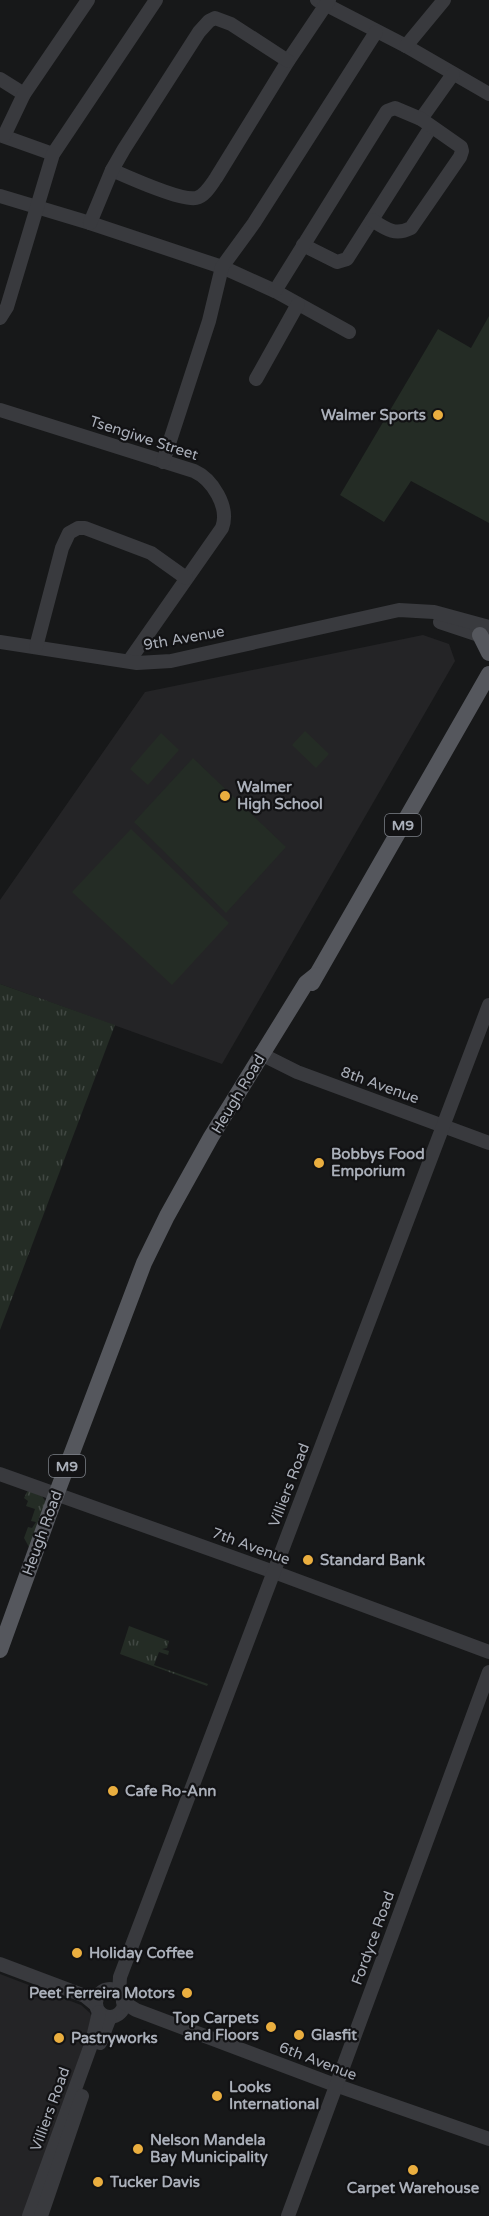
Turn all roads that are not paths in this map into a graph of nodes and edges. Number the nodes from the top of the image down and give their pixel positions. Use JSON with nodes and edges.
{"nodes":[{"id":1,"x":88,"y":0,"type":"edge"},
{"id":2,"x":156,"y":0,"type":"edge"},
{"id":3,"x":444,"y":0,"type":"edge"},
{"id":4,"x":324,"y":2,"type":"edge"},
{"id":5,"x":376,"y":32,"type":"junction"},
{"id":6,"x":406,"y":46,"type":"junction"},
{"id":7,"x":288,"y":61,"type":"junction"},
{"id":8,"x":453,"y":74,"type":"junction"},
{"id":9,"x":0,"y":79,"type":"edge"},
{"id":10,"x":24,"y":94,"type":"junction"},
{"id":11,"x":489,"y":94,"type":"edge"},
{"id":12,"x":426,"y":123,"type":"junction"},
{"id":13,"x":2,"y":136,"type":"edge"},
{"id":14,"x":53,"y":154,"type":"junction"},
{"id":15,"x":112,"y":170,"type":"junction"},
{"id":16,"x":0,"y":196,"type":"edge"},
{"id":17,"x":35,"y":208,"type":"junction"},
{"id":18,"x":372,"y":220,"type":"junction"},
{"id":19,"x":90,"y":223,"type":"junction"},
{"id":20,"x":303,"y":245,"type":"junction"},
{"id":21,"x":222,"y":267,"type":"junction"},
{"id":22,"x":275,"y":291,"type":"junction"},
{"id":23,"x":298,"y":304,"type":"junction"},
{"id":24,"x":0,"y":318,"type":"edge"},
{"id":25,"x":349,"y":332,"type":"dead end"},
{"id":26,"x":256,"y":379,"type":"dead end"},
{"id":27,"x":0,"y":410,"type":"edge"},
{"id":28,"x":163,"y":462,"type":"junction"},
{"id":29,"x":186,"y":578,"type":"junction"},
{"id":30,"x":486,"y":634,"type":"edge"},
{"id":31,"x":1,"y":644,"type":"edge"},
{"id":32,"x":36,"y":647,"type":"junction"},
{"id":33,"x":489,"y":654,"type":"edge"},
{"id":34,"x":129,"y":661,"type":"junction"},
{"id":35,"x":489,"y":674,"type":"edge"},
{"id":36,"x":489,"y":1005,"type":"edge"},
{"id":37,"x":265,"y":1056,"type":"junction"},
{"id":38,"x":443,"y":1126,"type":"junction"},
{"id":39,"x":489,"y":1143,"type":"edge"},
{"id":40,"x":0,"y":1474,"type":"edge"},
{"id":41,"x":56,"y":1495,"type":"junction"},
{"id":42,"x":274,"y":1572,"type":"junction"},
{"id":43,"x":0,"y":1650,"type":"edge"},
{"id":44,"x":489,"y":1652,"type":"edge"},
{"id":45,"x":489,"y":1672,"type":"edge"},
{"id":46,"x":0,"y":1964,"type":"edge"},
{"id":47,"x":107,"y":2002,"type":"junction"},
{"id":48,"x":335,"y":2085,"type":"junction"},
{"id":49,"x":489,"y":2139,"type":"edge"},
{"id":50,"x":29,"y":2216,"type":"edge"},
{"id":51,"x":41,"y":2216,"type":"edge"},
{"id":52,"x":288,"y":2216,"type":"edge"}],
"edges":[{"from":1,"to":10,"type":"street"},
{"from":2,"to":14,"type":"street"},
{"from":3,"to":6,"type":"street"},
{"from":4,"to":5,"type":"street"},
{"from":4,"to":7,"type":"street"},
{"from":5,"to":6,"type":"street"},
{"from":5,"to":21,"type":"street"},
{"from":6,"to":8,"type":"street"},
{"from":7,"to":15,"type":"street"},
{"from":7,"to":15,"type":"street"},
{"from":8,"to":11,"type":"street"},
{"from":8,"to":12,"type":"street"},
{"from":9,"to":10,"type":"street"},
{"from":10,"to":13,"type":"street"},
{"from":12,"to":18,"type":"street"},
{"from":12,"to":18,"type":"street"},
{"from":12,"to":20,"type":"street"},
{"from":13,"to":14,"type":"street"},
{"from":14,"to":17,"type":"street"},
{"from":15,"to":19,"type":"street"},
{"from":16,"to":17,"type":"street"},
{"from":17,"to":19,"type":"street"},
{"from":17,"to":24,"type":"street"},
{"from":18,"to":20,"type":"street"},
{"from":19,"to":21,"type":"street"},
{"from":20,"to":22,"type":"street"},
{"from":21,"to":22,"type":"street"},
{"from":21,"to":28,"type":"street"},
{"from":22,"to":23,"type":"street"},
{"from":23,"to":25,"type":"street"},
{"from":23,"to":26,"type":"street"},
{"from":27,"to":28,"type":"street","name":"Tsengiwe Street"},
{"from":28,"to":29,"type":"street","name":"Tsengiwe Street"},
{"from":29,"to":32,"type":"street"},
{"from":29,"to":34,"type":"street","name":"Tsengiwe Street"},
{"from":30,"to":33,"type":"main road"},
{"from":30,"to":34,"type":"street","name":"9th Avenue"},
{"from":31,"to":32,"type":"street","name":"9th Avenue"},
{"from":32,"to":34,"type":"street","name":"9th Avenue"},
{"from":35,"to":37,"type":"main road","name":"Heugh Road","number":"M9"},
{"from":36,"to":38,"type":"street","name":"Villiers Road"},
{"from":37,"to":38,"type":"street","name":"8th Avenue"},
{"from":37,"to":41,"type":"main road","name":"Heugh Road","number":"M9"},
{"from":38,"to":39,"type":"street","name":"8th Avenue"},
{"from":38,"to":42,"type":"street","name":"Villiers Road"},
{"from":40,"to":41,"type":"street","name":"7th Avenue"},
{"from":41,"to":42,"type":"street","name":"7th Avenue"},
{"from":41,"to":43,"type":"main road","name":"Heugh Road","number":"M9"},
{"from":42,"to":44,"type":"street","name":"7th Avenue"},
{"from":42,"to":47,"type":"street","name":"Villiers Road"},
{"from":45,"to":48,"type":"street","name":"Fordyce Road"},
{"from":46,"to":47,"type":"street","name":"6th Avenue"},
{"from":47,"to":48,"type":"street","name":"6th Avenue"},
{"from":47,"to":50,"type":"street","name":"Villiers Road"},
{"from":47,"to":51,"type":"street","name":"Villiers Road"},
{"from":48,"to":49,"type":"street","name":"6th Avenue"},
{"from":48,"to":52,"type":"street","name":"Fordyce Road"}]}
